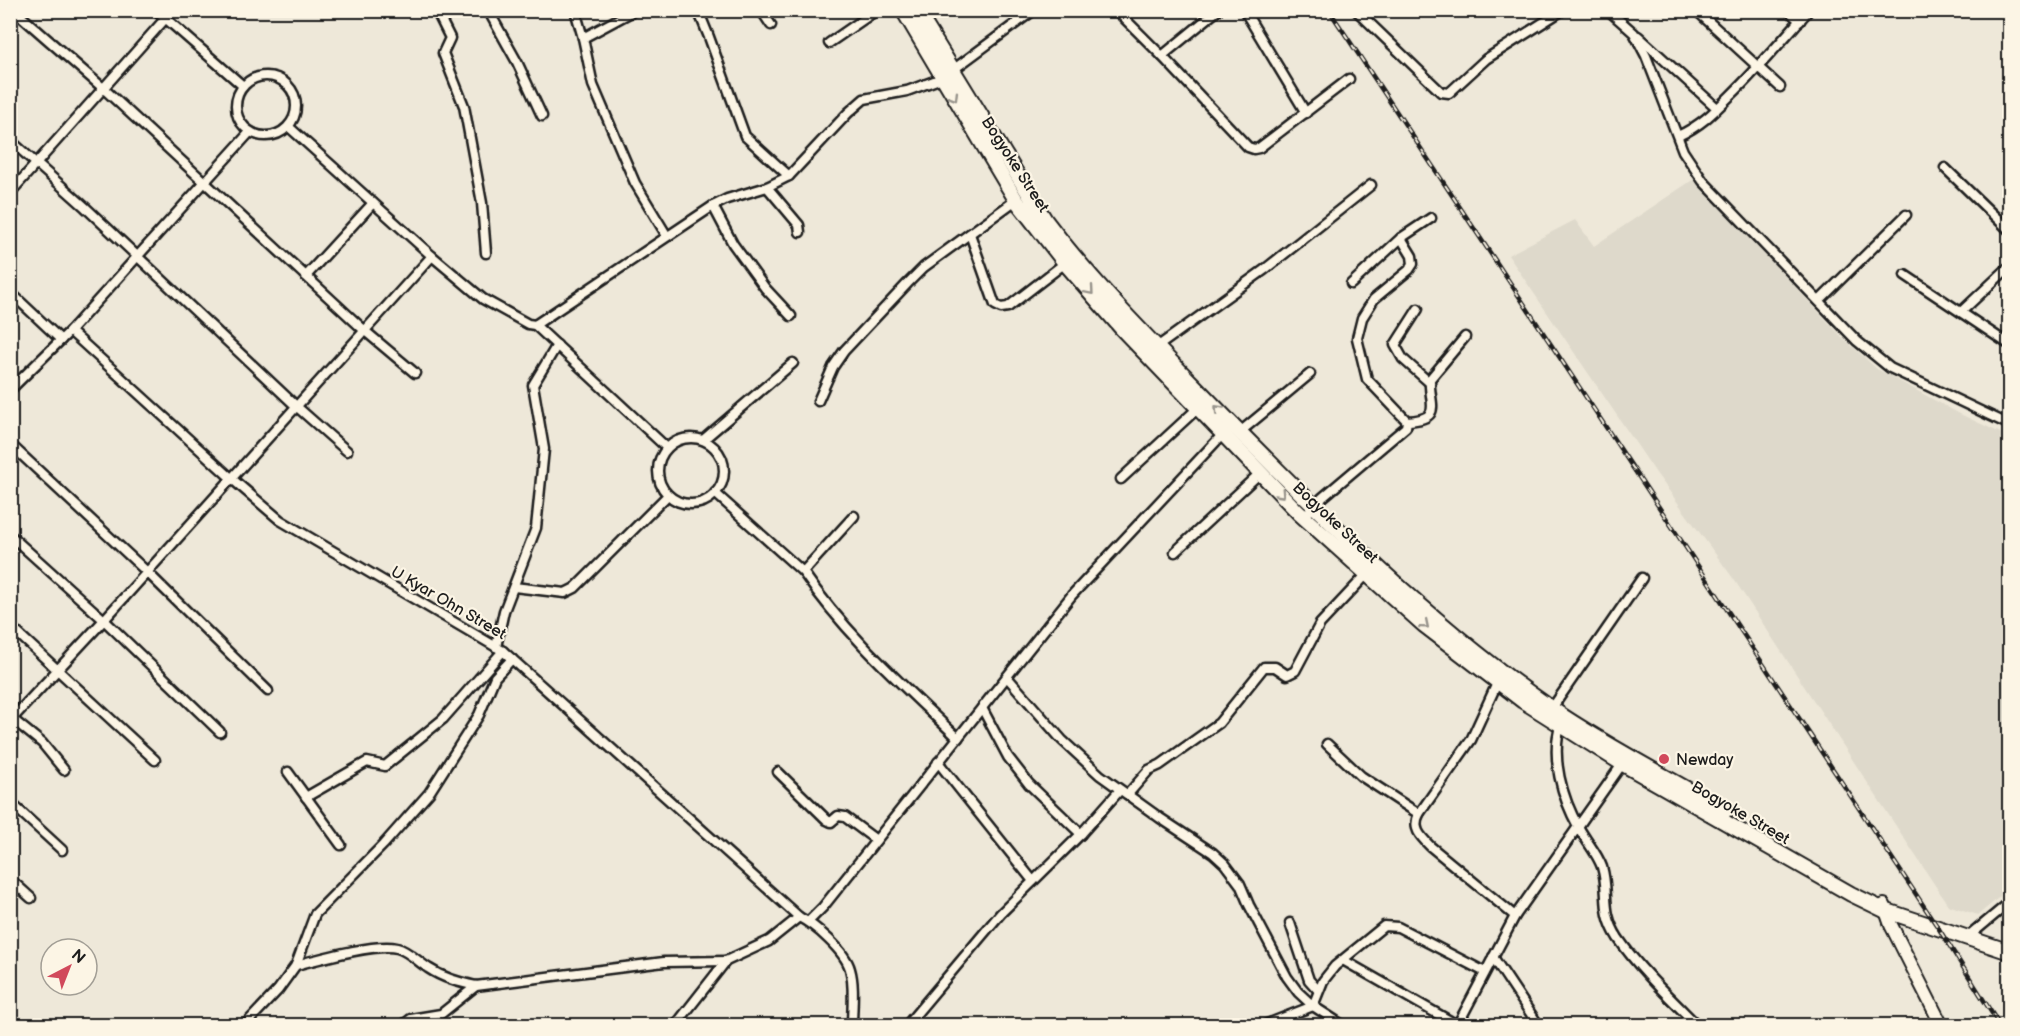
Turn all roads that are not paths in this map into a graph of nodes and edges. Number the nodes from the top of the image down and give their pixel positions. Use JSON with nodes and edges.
{"nodes":[{"id":1,"x":14,"y":10,"type":"edge"},
{"id":2,"x":156,"y":10,"type":"edge"},
{"id":3,"x":173,"y":10,"type":"edge"},
{"id":4,"x":436,"y":10,"type":"edge"},
{"id":5,"x":488,"y":10,"type":"edge"},
{"id":6,"x":575,"y":10,"type":"edge"},
{"id":7,"x":635,"y":10,"type":"edge"},
{"id":8,"x":698,"y":10,"type":"edge"},
{"id":9,"x":761,"y":10,"type":"edge"},
{"id":10,"x":877,"y":10,"type":"edge"},
{"id":11,"x":903,"y":10,"type":"edge"},
{"id":12,"x":916,"y":10,"type":"edge"},
{"id":13,"x":1034,"y":10,"type":"edge"},
{"id":14,"x":1116,"y":10,"type":"edge"},
{"id":15,"x":1218,"y":10,"type":"edge"},
{"id":16,"x":1244,"y":10,"type":"edge"},
{"id":17,"x":1356,"y":10,"type":"edge"},
{"id":18,"x":1563,"y":10,"type":"edge"},
{"id":19,"x":1608,"y":10,"type":"edge"},
{"id":20,"x":1696,"y":10,"type":"edge"},
{"id":21,"x":1788,"y":10,"type":"edge"},
{"id":22,"x":1809,"y":10,"type":"edge"},
{"id":23,"x":166,"y":19,"type":"junction"},
{"id":24,"x":1800,"y":21,"type":"junction"},
{"id":25,"x":771,"y":25,"type":"dead end"},
{"id":26,"x":1634,"y":33,"type":"junction"},
{"id":27,"x":584,"y":38,"type":"junction"},
{"id":28,"x":829,"y":43,"type":"dead end"},
{"id":29,"x":1162,"y":56,"type":"junction"},
{"id":30,"x":1758,"y":68,"type":"junction"},
{"id":31,"x":947,"y":74,"type":"junction"},
{"id":32,"x":1349,"y":79,"type":"dead end"},
{"id":33,"x":243,"y":86,"type":"junction"},
{"id":34,"x":1780,"y":87,"type":"dead end"},
{"id":35,"x":103,"y":88,"type":"junction"},
{"id":36,"x":1717,"y":108,"type":"junction"},
{"id":37,"x":1306,"y":113,"type":"junction"},
{"id":38,"x":542,"y":116,"type":"dead end"},
{"id":39,"x":289,"y":127,"type":"junction"},
{"id":40,"x":250,"y":132,"type":"junction"},
{"id":41,"x":1678,"y":136,"type":"junction"},
{"id":42,"x":10,"y":140,"type":"edge"},
{"id":43,"x":37,"y":165,"type":"junction"},
{"id":44,"x":1945,"y":168,"type":"dead end"},
{"id":45,"x":789,"y":176,"type":"junction"},
{"id":46,"x":204,"y":182,"type":"junction"},
{"id":47,"x":1371,"y":185,"type":"dead end"},
{"id":48,"x":767,"y":187,"type":"junction"},
{"id":49,"x":10,"y":193,"type":"edge"},
{"id":50,"x":1016,"y":200,"type":"junction"},
{"id":51,"x":373,"y":202,"type":"junction"},
{"id":52,"x":713,"y":206,"type":"junction"},
{"id":53,"x":1906,"y":215,"type":"dead end"},
{"id":54,"x":1431,"y":218,"type":"dead end"},
{"id":55,"x":2010,"y":231,"type":"edge"},
{"id":56,"x":800,"y":232,"type":"dead end"},
{"id":57,"x":970,"y":234,"type":"junction"},
{"id":58,"x":667,"y":236,"type":"junction"},
{"id":59,"x":1401,"y":238,"type":"junction"},
{"id":60,"x":486,"y":253,"type":"dead end"},
{"id":61,"x":136,"y":255,"type":"junction"},
{"id":62,"x":432,"y":256,"type":"junction"},
{"id":63,"x":1065,"y":263,"type":"junction"},
{"id":64,"x":2010,"y":266,"type":"edge"},
{"id":65,"x":1905,"y":275,"type":"dead end"},
{"id":66,"x":306,"y":276,"type":"junction"},
{"id":67,"x":1351,"y":284,"type":"dead end"},
{"id":68,"x":10,"y":292,"type":"edge"},
{"id":69,"x":1819,"y":301,"type":"junction"},
{"id":70,"x":1418,"y":309,"type":"dead end"},
{"id":71,"x":1961,"y":312,"type":"junction"},
{"id":72,"x":791,"y":316,"type":"dead end"},
{"id":73,"x":536,"y":325,"type":"junction"},
{"id":74,"x":70,"y":331,"type":"junction"},
{"id":75,"x":365,"y":331,"type":"junction"},
{"id":76,"x":1465,"y":337,"type":"dead end"},
{"id":77,"x":61,"y":339,"type":"junction"},
{"id":78,"x":556,"y":345,"type":"junction"},
{"id":79,"x":2010,"y":345,"type":"edge"},
{"id":80,"x":1157,"y":347,"type":"junction"},
{"id":81,"x":793,"y":363,"type":"dead end"},
{"id":82,"x":415,"y":373,"type":"dead end"},
{"id":83,"x":1310,"y":374,"type":"dead end"},
{"id":84,"x":1430,"y":383,"type":"junction"},
{"id":85,"x":10,"y":390,"type":"edge"},
{"id":86,"x":818,"y":401,"type":"dead end"},
{"id":87,"x":296,"y":406,"type":"junction"},
{"id":88,"x":1198,"y":408,"type":"junction"},
{"id":89,"x":1407,"y":421,"type":"junction"},
{"id":90,"x":2010,"y":425,"type":"edge"},
{"id":91,"x":1240,"y":432,"type":"junction"},
{"id":92,"x":1223,"y":434,"type":"junction"},
{"id":93,"x":703,"y":440,"type":"junction"},
{"id":94,"x":10,"y":444,"type":"edge"},
{"id":95,"x":667,"y":448,"type":"junction"},
{"id":96,"x":347,"y":451,"type":"dead end"},
{"id":97,"x":1260,"y":473,"type":"junction"},
{"id":98,"x":231,"y":478,"type":"junction"},
{"id":99,"x":1121,"y":479,"type":"dead end"},
{"id":100,"x":715,"y":493,"type":"junction"},
{"id":101,"x":668,"y":495,"type":"junction"},
{"id":102,"x":1309,"y":512,"type":"junction"},
{"id":103,"x":854,"y":516,"type":"dead end"},
{"id":104,"x":10,"y":535,"type":"edge"},
{"id":105,"x":1174,"y":552,"type":"dead end"},
{"id":106,"x":147,"y":572,"type":"junction"},
{"id":107,"x":803,"y":572,"type":"junction"},
{"id":108,"x":1367,"y":574,"type":"junction"},
{"id":109,"x":1642,"y":578,"type":"dead end"},
{"id":110,"x":514,"y":587,"type":"junction"},
{"id":111,"x":104,"y":620,"type":"junction"},
{"id":112,"x":10,"y":626,"type":"edge"},
{"id":113,"x":500,"y":649,"type":"junction"},
{"id":114,"x":512,"y":659,"type":"junction"},
{"id":115,"x":58,"y":670,"type":"junction"},
{"id":116,"x":1006,"y":677,"type":"junction"},
{"id":117,"x":1500,"y":677,"type":"junction"},
{"id":118,"x":268,"y":691,"type":"dead end"},
{"id":119,"x":982,"y":708,"type":"junction"},
{"id":120,"x":1556,"y":717,"type":"junction"},
{"id":121,"x":11,"y":719,"type":"edge"},
{"id":122,"x":220,"y":732,"type":"dead end"},
{"id":123,"x":958,"y":738,"type":"junction"},
{"id":124,"x":1327,"y":744,"type":"dead end"},
{"id":125,"x":1625,"y":759,"type":"junction"},
{"id":126,"x":155,"y":760,"type":"dead end"},
{"id":127,"x":938,"y":762,"type":"junction"},
{"id":128,"x":64,"y":770,"type":"dead end"},
{"id":129,"x":288,"y":772,"type":"dead end"},
{"id":130,"x":778,"y":772,"type":"dead end"},
{"id":131,"x":1124,"y":792,"type":"junction"},
{"id":132,"x":306,"y":797,"type":"junction"},
{"id":133,"x":10,"y":802,"type":"edge"},
{"id":134,"x":1419,"y":814,"type":"junction"},
{"id":135,"x":1579,"y":828,"type":"junction"},
{"id":136,"x":1081,"y":834,"type":"junction"},
{"id":137,"x":876,"y":840,"type":"junction"},
{"id":138,"x":341,"y":845,"type":"dead end"},
{"id":139,"x":62,"y":850,"type":"dead end"},
{"id":140,"x":10,"y":879,"type":"edge"},
{"id":141,"x":1033,"y":881,"type":"junction"},
{"id":142,"x":31,"y":898,"type":"dead end"},
{"id":143,"x":2010,"y":902,"type":"edge"},
{"id":144,"x":1887,"y":909,"type":"junction"},
{"id":145,"x":1515,"y":916,"type":"junction"},
{"id":146,"x":799,"y":917,"type":"junction"},
{"id":147,"x":808,"y":922,"type":"junction"},
{"id":148,"x":1290,"y":923,"type":"dead end"},
{"id":149,"x":1968,"y":937,"type":"junction"},
{"id":150,"x":2010,"y":952,"type":"edge"},
{"id":151,"x":1492,"y":957,"type":"junction"},
{"id":152,"x":1343,"y":960,"type":"junction"},
{"id":153,"x":726,"y":961,"type":"junction"},
{"id":154,"x":296,"y":965,"type":"junction"},
{"id":155,"x":1485,"y":972,"type":"junction"},
{"id":156,"x":476,"y":986,"type":"junction"},
{"id":157,"x":1318,"y":990,"type":"junction"},
{"id":158,"x":1313,"y":1005,"type":"junction"},
{"id":159,"x":1457,"y":1025,"type":"edge"},
{"id":160,"x":244,"y":1026,"type":"edge"},
{"id":161,"x":402,"y":1026,"type":"edge"},
{"id":162,"x":675,"y":1026,"type":"edge"},
{"id":163,"x":852,"y":1026,"type":"edge"},
{"id":164,"x":906,"y":1026,"type":"edge"},
{"id":165,"x":1262,"y":1026,"type":"edge"},
{"id":166,"x":1344,"y":1026,"type":"edge"},
{"id":167,"x":1539,"y":1026,"type":"edge"},
{"id":168,"x":1698,"y":1026,"type":"edge"},
{"id":169,"x":1942,"y":1026,"type":"edge"}],
"edges":[{"from":1,"to":35,"type":"street"},
{"from":2,"to":23,"type":"street"},
{"from":3,"to":23,"type":"street"},
{"from":4,"to":60,"type":"street"},
{"from":5,"to":38,"type":"street"},
{"from":6,"to":27,"type":"street"},
{"from":7,"to":27,"type":"street"},
{"from":8,"to":45,"type":"street"},
{"from":9,"to":25,"type":"street"},
{"from":10,"to":28,"type":"street"},
{"from":11,"to":31,"type":"main road","name":"Bogyoke Street"},
{"from":12,"to":31,"type":"main road","name":"Bogyoke Street"},
{"from":13,"to":31,"type":"street"},
{"from":14,"to":29,"type":"street"},
{"from":15,"to":29,"type":"street"},
{"from":16,"to":37,"type":"street"},
{"from":17,"to":18,"type":"street"},
{"from":19,"to":26,"type":"street"},
{"from":20,"to":30,"type":"street"},
{"from":21,"to":24,"type":"street"},
{"from":22,"to":24,"type":"street"},
{"from":23,"to":33,"type":"street"},
{"from":23,"to":35,"type":"street"},
{"from":24,"to":30,"type":"street"},
{"from":26,"to":36,"type":"street"},
{"from":26,"to":41,"type":"street"},
{"from":27,"to":58,"type":"street"},
{"from":29,"to":37,"type":"street"},
{"from":30,"to":34,"type":"street"},
{"from":30,"to":36,"type":"street"},
{"from":31,"to":45,"type":"street"},
{"from":31,"to":50,"type":"main road","name":"Bogyoke Street","one_way":true},
{"from":31,"to":80,"type":"main road","name":"Bogyoke Street"},
{"from":32,"to":37,"type":"street"},
{"from":33,"to":39,"type":"street"},
{"from":33,"to":40,"type":"street"},
{"from":35,"to":43,"type":"street"},
{"from":35,"to":46,"type":"street"},
{"from":36,"to":41,"type":"street"},
{"from":39,"to":40,"type":"street"},
{"from":39,"to":51,"type":"street"},
{"from":40,"to":46,"type":"street"},
{"from":41,"to":69,"type":"street"},
{"from":42,"to":43,"type":"street"},
{"from":43,"to":49,"type":"street"},
{"from":43,"to":61,"type":"street"},
{"from":44,"to":55,"type":"street"},
{"from":45,"to":48,"type":"street"},
{"from":46,"to":61,"type":"street"},
{"from":46,"to":66,"type":"street"},
{"from":47,"to":80,"type":"street"},
{"from":48,"to":52,"type":"street"},
{"from":48,"to":56,"type":"street"},
{"from":50,"to":57,"type":"street"},
{"from":50,"to":63,"type":"main road","name":"Bogyoke Street"},
{"from":51,"to":62,"type":"street"},
{"from":51,"to":66,"type":"street"},
{"from":52,"to":58,"type":"street"},
{"from":52,"to":72,"type":"street"},
{"from":53,"to":69,"type":"street"},
{"from":54,"to":59,"type":"street"},
{"from":57,"to":63,"type":"street"},
{"from":57,"to":86,"type":"street"},
{"from":58,"to":73,"type":"street"},
{"from":59,"to":67,"type":"street"},
{"from":59,"to":89,"type":"street"},
{"from":61,"to":74,"type":"street"},
{"from":61,"to":87,"type":"street"},
{"from":62,"to":73,"type":"street"},
{"from":62,"to":75,"type":"street"},
{"from":63,"to":88,"type":"main road","name":"Bogyoke Street","one_way":true},
{"from":64,"to":71,"type":"street"},
{"from":65,"to":71,"type":"street"},
{"from":66,"to":75,"type":"street"},
{"from":68,"to":77,"type":"street"},
{"from":69,"to":90,"type":"street"},
{"from":70,"to":84,"type":"street"},
{"from":71,"to":79,"type":"street"},
{"from":73,"to":78,"type":"street"},
{"from":74,"to":77,"type":"street"},
{"from":74,"to":98,"type":"street","name":"U Kyar Ohn Street"},
{"from":75,"to":82,"type":"street"},
{"from":75,"to":87,"type":"street"},
{"from":76,"to":84,"type":"street"},
{"from":77,"to":85,"type":"street"},
{"from":78,"to":95,"type":"street"},
{"from":78,"to":110,"type":"street"},
{"from":91,"to":80,"type":"main road","name":"Bogyoke Street","one_way":true},
{"from":81,"to":93,"type":"street"},
{"from":83,"to":91,"type":"street"},
{"from":84,"to":89,"type":"street"},
{"from":87,"to":96,"type":"street"},
{"from":87,"to":98,"type":"street"},
{"from":88,"to":92,"type":"main road","name":"Bogyoke Street"},
{"from":88,"to":99,"type":"street"},
{"from":89,"to":102,"type":"street"},
{"from":91,"to":102,"type":"main road","name":"Bogyoke Street"},
{"from":92,"to":97,"type":"main road","name":"Bogyoke Street"},
{"from":92,"to":116,"type":"street"},
{"from":93,"to":95,"type":"street"},
{"from":93,"to":100,"type":"street"},
{"from":94,"to":106,"type":"street"},
{"from":95,"to":101,"type":"street"},
{"from":97,"to":102,"type":"main road","name":"Bogyoke Street","one_way":true},
{"from":97,"to":105,"type":"street"},
{"from":98,"to":106,"type":"street"},
{"from":98,"to":113,"type":"street","name":"U Kyar Ohn Street"},
{"from":100,"to":101,"type":"street"},
{"from":100,"to":107,"type":"street"},
{"from":101,"to":110,"type":"street"},
{"from":102,"to":108,"type":"main road","name":"Bogyoke Street"},
{"from":102,"to":117,"type":"main road","name":"Bogyoke Street"},
{"from":103,"to":107,"type":"street"},
{"from":104,"to":111,"type":"street"},
{"from":106,"to":111,"type":"street"},
{"from":106,"to":118,"type":"street"},
{"from":107,"to":123,"type":"street"},
{"from":108,"to":117,"type":"main road","name":"Bogyoke Street","one_way":true},
{"from":108,"to":131,"type":"street"},
{"from":109,"to":120,"type":"street"},
{"from":110,"to":113,"type":"street"},
{"from":111,"to":115,"type":"street"},
{"from":111,"to":122,"type":"street"},
{"from":112,"to":115,"type":"street"},
{"from":113,"to":114,"type":"street","name":"U Kyar Ohn Street"},
{"from":113,"to":132,"type":"street"},
{"from":114,"to":146,"type":"street","name":"U Kyar Ohn Street"},
{"from":114,"to":154,"type":"street"},
{"from":115,"to":121,"type":"street"},
{"from":115,"to":126,"type":"street"},
{"from":116,"to":119,"type":"street"},
{"from":116,"to":131,"type":"street"},
{"from":117,"to":120,"type":"main road","name":"Bogyoke Street"},
{"from":117,"to":134,"type":"street"},
{"from":119,"to":123,"type":"street"},
{"from":119,"to":136,"type":"street"},
{"from":120,"to":125,"type":"main road","name":"Bogyoke Street"},
{"from":120,"to":135,"type":"street"},
{"from":121,"to":128,"type":"street"},
{"from":123,"to":127,"type":"street"},
{"from":124,"to":134,"type":"street"},
{"from":125,"to":135,"type":"street"},
{"from":125,"to":144,"type":"main road","name":"Bogyoke Street"},
{"from":127,"to":137,"type":"street"},
{"from":127,"to":141,"type":"street"},
{"from":129,"to":132,"type":"street"},
{"from":130,"to":137,"type":"street"},
{"from":131,"to":136,"type":"street"},
{"from":131,"to":158,"type":"street"},
{"from":132,"to":138,"type":"street"},
{"from":133,"to":139,"type":"street"},
{"from":134,"to":145,"type":"street"},
{"from":135,"to":145,"type":"street"},
{"from":135,"to":168,"type":"street"},
{"from":136,"to":141,"type":"street"},
{"from":137,"to":147,"type":"street"},
{"from":140,"to":142,"type":"street"},
{"from":141,"to":164,"type":"street"},
{"from":143,"to":149,"type":"street"},
{"from":144,"to":149,"type":"main road","name":"Bogyoke Street"},
{"from":144,"to":169,"type":"street"},
{"from":145,"to":151,"type":"street"},
{"from":146,"to":147,"type":"street","name":"U Kyar Ohn Street"},
{"from":146,"to":153,"type":"street"},
{"from":147,"to":163,"type":"street","name":"U Kyar Ohn Street"},
{"from":148,"to":157,"type":"street"},
{"from":149,"to":150,"type":"main road","name":"Bogyoke Street"},
{"from":151,"to":155,"type":"street"},
{"from":151,"to":167,"type":"street"},
{"from":152,"to":155,"type":"street"},
{"from":152,"to":157,"type":"street"},
{"from":152,"to":159,"type":"street"},
{"from":153,"to":156,"type":"street"},
{"from":153,"to":162,"type":"street"},
{"from":154,"to":156,"type":"street"},
{"from":154,"to":160,"type":"street"},
{"from":155,"to":159,"type":"street"},
{"from":156,"to":161,"type":"street"},
{"from":157,"to":158,"type":"street"},
{"from":158,"to":165,"type":"street"},
{"from":158,"to":166,"type":"street"}]}
